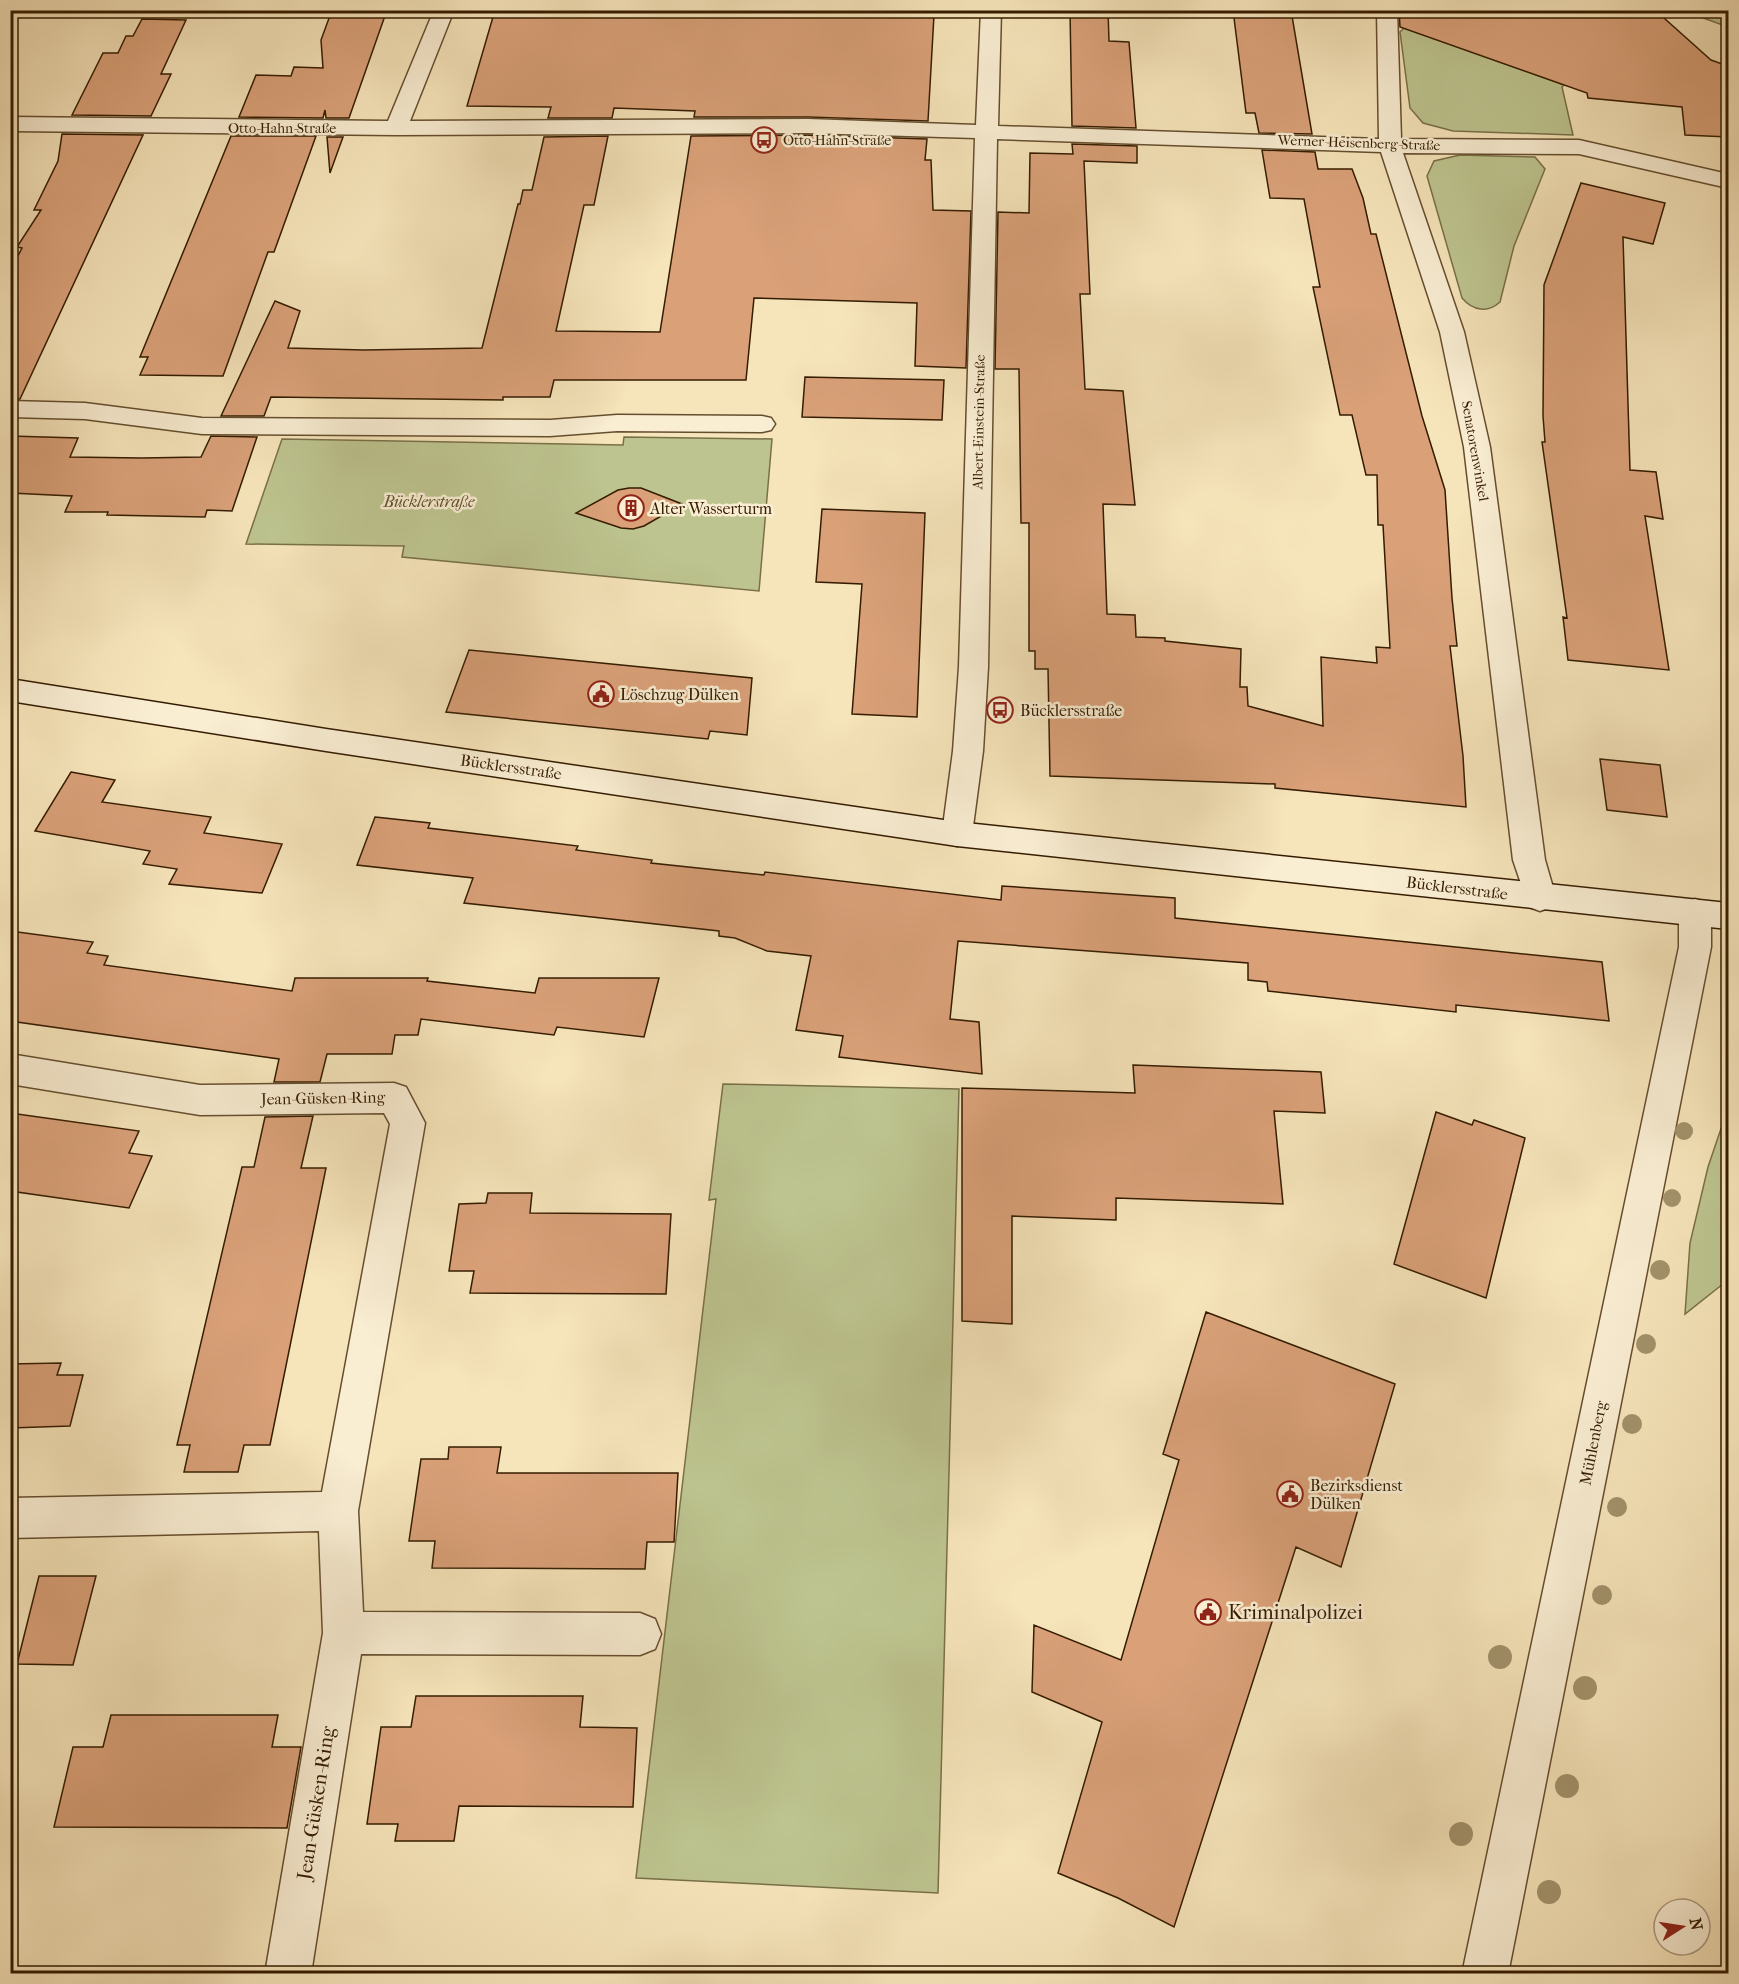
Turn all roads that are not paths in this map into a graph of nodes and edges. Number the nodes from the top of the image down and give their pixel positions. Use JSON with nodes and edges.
{"nodes":[{"id":1,"x":444,"y":10,"type":"edge"},
{"id":2,"x":991,"y":10,"type":"edge"},
{"id":3,"x":1387,"y":10,"type":"edge"},
{"id":4,"x":10,"y":124,"type":"edge"},
{"id":5,"x":396,"y":128,"type":"junction"},
{"id":6,"x":986,"y":134,"type":"junction"},
{"id":7,"x":1390,"y":146,"type":"junction"},
{"id":8,"x":1728,"y":182,"type":"edge"},
{"id":9,"x":10,"y":410,"type":"edge"},
{"id":10,"x":762,"y":424,"type":"dead end"},
{"id":11,"x":10,"y":690,"type":"edge"},
{"id":12,"x":957,"y":834,"type":"junction"},
{"id":13,"x":1540,"y":898,"type":"junction"},
{"id":14,"x":1712,"y":914,"type":"edge"},
{"id":15,"x":10,"y":1069,"type":"edge"},
{"id":16,"x":338,"y":1511,"type":"junction"},
{"id":17,"x":10,"y":1518,"type":"edge"},
{"id":18,"x":344,"y":1633,"type":"junction"},
{"id":19,"x":640,"y":1634,"type":"dead end"},
{"id":20,"x":288,"y":1974,"type":"edge"},
{"id":21,"x":1485,"y":1974,"type":"edge"}],
"edges":[{"from":1,"to":5,"type":"street"},
{"from":2,"to":6,"type":"street","name":"Albert-Einstein-Straße"},
{"from":3,"to":7,"type":"street","name":"Senatorenwinkel"},
{"from":4,"to":5,"type":"street","name":"Otto-Hahn-Straße"},
{"from":5,"to":6,"type":"street","name":"Otto-Hahn-Straße"},
{"from":6,"to":7,"type":"street","name":"Werner-Heisenberg-Straße"},
{"from":6,"to":12,"type":"street","name":"Albert-Einstein-Straße"},
{"from":7,"to":8,"type":"street","name":"Werner-Heisenberg-Straße"},
{"from":7,"to":13,"type":"street","name":"Senatorenwinkel"},
{"from":9,"to":10,"type":"street"},
{"from":11,"to":12,"type":"street","name":"Bücklersstraße"},
{"from":12,"to":13,"type":"street","name":"Bücklersstraße"},
{"from":13,"to":14,"type":"street","name":"Bücklersstraße"},
{"from":14,"to":21,"type":"street","name":"Mühlenberg"},
{"from":15,"to":16,"type":"street","name":"Jean-Güsken-Ring"},
{"from":16,"to":17,"type":"street"},
{"from":16,"to":18,"type":"street","name":"Jean-Güsken-Ring"},
{"from":18,"to":19,"type":"street"},
{"from":18,"to":20,"type":"street","name":"Jean-Güsken-Ring"}]}
